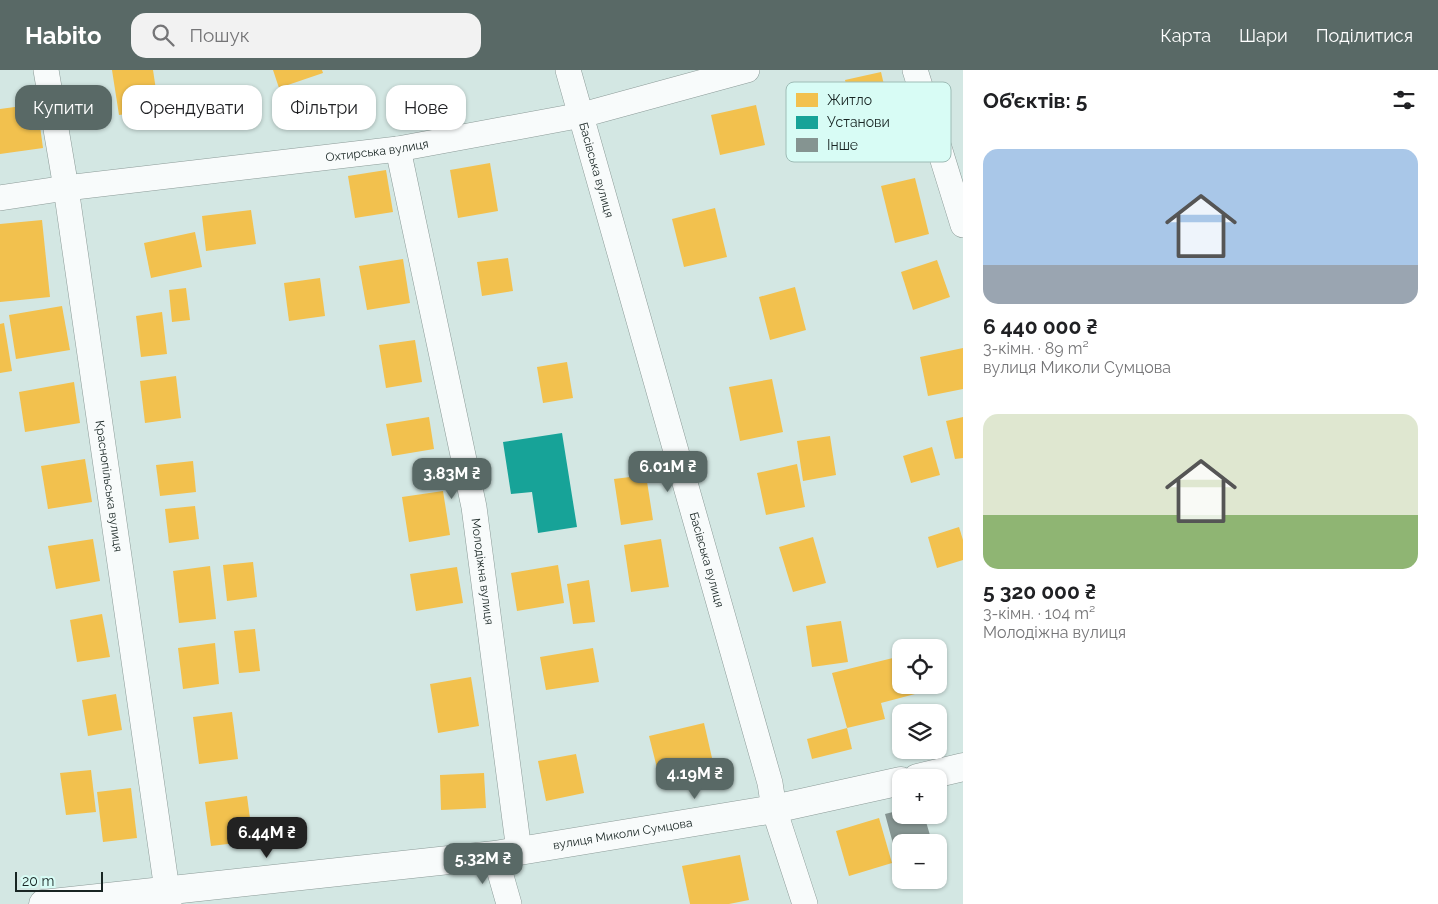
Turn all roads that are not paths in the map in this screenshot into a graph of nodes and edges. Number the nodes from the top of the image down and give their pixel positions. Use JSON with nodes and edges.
{"nodes":[{"id":1,"x":46,"y":70,"type":"edge"},
{"id":2,"x":568,"y":70,"type":"edge"},
{"id":3,"x":747,"y":70,"type":"edge"},
{"id":4,"x":915,"y":70,"type":"edge"},
{"id":5,"x":919,"y":82,"type":"edge"},
{"id":6,"x":582,"y":115,"type":"junction"},
{"id":7,"x":398,"y":149,"type":"junction"},
{"id":8,"x":943,"y":162,"type":"edge"},
{"id":9,"x":66,"y":188,"type":"junction"},
{"id":10,"x":0,"y":198,"type":"edge"},
{"id":11,"x":963,"y":225,"type":"edge"},
{"id":12,"x":963,"y":767,"type":"edge"},
{"id":13,"x":947,"y":771,"type":"edge"},
{"id":14,"x":892,"y":783,"type":"edge"},
{"id":15,"x":774,"y":809,"type":"junction"},
{"id":16,"x":507,"y":853,"type":"junction"},
{"id":17,"x":168,"y":898,"type":"edge"},
{"id":18,"x":43,"y":904,"type":"edge"},
{"id":19,"x":509,"y":904,"type":"edge"},
{"id":20,"x":805,"y":904,"type":"edge"}],
"edges":[{"from":1,"to":9,"type":"street","name":"Краснопільська вулиця"},
{"from":2,"to":6,"type":"street","name":"Басівська вулиця"},
{"from":3,"to":6,"type":"street","name":"Охтирська вулиця"},
{"from":4,"to":5,"type":"street"},
{"from":6,"to":7,"type":"street","name":"Охтирська вулиця"},
{"from":6,"to":15,"type":"street","name":"Басівська вулиця"},
{"from":7,"to":9,"type":"street","name":"Охтирська вулиця"},
{"from":7,"to":16,"type":"street","name":"Молодіжна вулиця"},
{"from":8,"to":11,"type":"street"},
{"from":9,"to":10,"type":"street","name":"Охтирська вулиця"},
{"from":9,"to":17,"type":"street","name":"Краснопільська вулиця"},
{"from":12,"to":13,"type":"street"},
{"from":14,"to":15,"type":"street","name":"вулиця Миколи Сумцова"},
{"from":15,"to":16,"type":"street","name":"вулиця Миколи Сумцова"},
{"from":15,"to":20,"type":"street","name":"Басівська вулиця"},
{"from":16,"to":17,"type":"street","name":"вулиця Миколи Сумцова"},
{"from":16,"to":19,"type":"street","name":"Молодіжна вулиця"},
{"from":17,"to":18,"type":"street","name":"вулиця Миколи Сумцова"}]}
